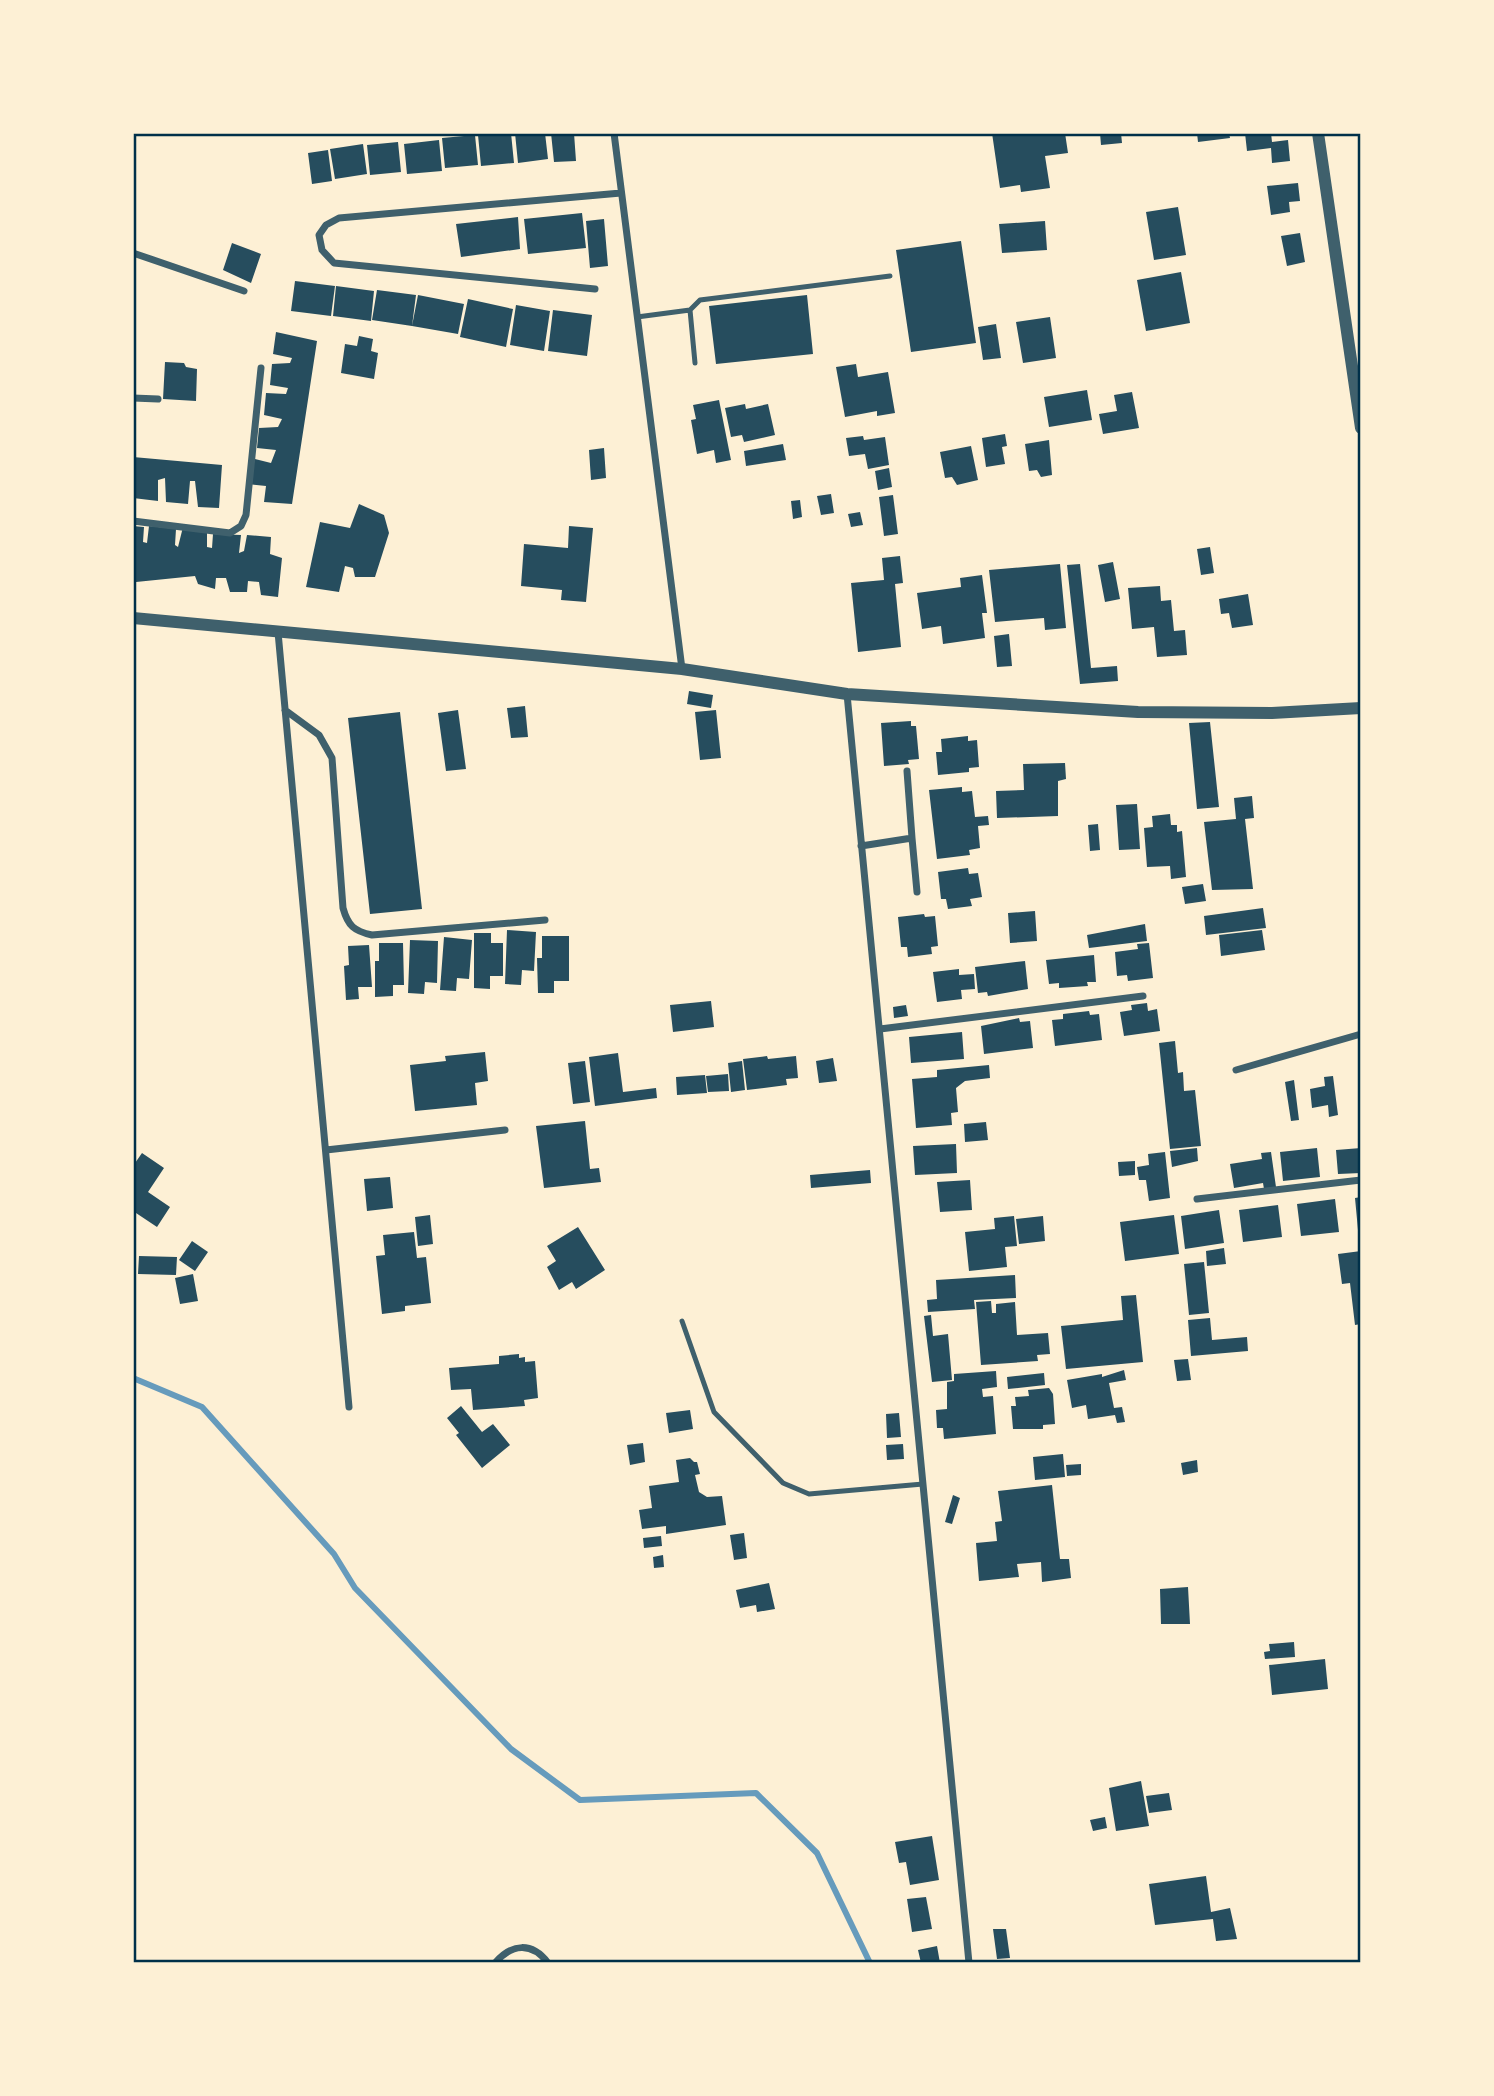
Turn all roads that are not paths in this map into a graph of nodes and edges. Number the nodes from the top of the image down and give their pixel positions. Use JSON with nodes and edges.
{"nodes":[{"id":1,"x":614,"y":133,"type":"edge"},
{"id":2,"x":1318,"y":133,"type":"edge"},
{"id":3,"x":621,"y":193,"type":"junction"},
{"id":4,"x":133,"y":253,"type":"edge"},
{"id":5,"x":890,"y":276,"type":"dead end"},
{"id":6,"x":595,"y":289,"type":"dead end"},
{"id":7,"x":244,"y":291,"type":"dead end"},
{"id":8,"x":690,"y":310,"type":"junction"},
{"id":9,"x":637,"y":317,"type":"junction"},
{"id":10,"x":695,"y":363,"type":"dead end"},
{"id":11,"x":261,"y":368,"type":"dead end"},
{"id":12,"x":1358,"y":381,"type":"edge"},
{"id":13,"x":133,"y":398,"type":"edge"},
{"id":14,"x":158,"y":398,"type":"dead end"},
{"id":15,"x":1361,"y":428,"type":"edge"},
{"id":16,"x":133,"y":521,"type":"edge"},
{"id":17,"x":133,"y":618,"type":"edge"},
{"id":18,"x":278,"y":632,"type":"junction"},
{"id":19,"x":682,"y":669,"type":"junction"},
{"id":20,"x":847,"y":694,"type":"junction"},
{"id":21,"x":1361,"y":708,"type":"edge"},
{"id":22,"x":285,"y":710,"type":"junction"},
{"id":23,"x":907,"y":771,"type":"dead end"},
{"id":24,"x":912,"y":838,"type":"junction"},
{"id":25,"x":861,"y":846,"type":"junction"},
{"id":26,"x":916,"y":892,"type":"dead end"},
{"id":27,"x":545,"y":920,"type":"dead end"},
{"id":28,"x":1143,"y":996,"type":"dead end"},
{"id":29,"x":880,"y":1029,"type":"junction"},
{"id":30,"x":1361,"y":1034,"type":"edge"},
{"id":31,"x":1236,"y":1070,"type":"dead end"},
{"id":32,"x":505,"y":1130,"type":"dead end"},
{"id":33,"x":326,"y":1150,"type":"junction"},
{"id":34,"x":1361,"y":1180,"type":"edge"},
{"id":35,"x":1197,"y":1199,"type":"dead end"},
{"id":36,"x":682,"y":1321,"type":"dead end"},
{"id":37,"x":348,"y":1407,"type":"dead end"},
{"id":38,"x":923,"y":1484,"type":"junction"},
{"id":39,"x":495,"y":1963,"type":"edge"},
{"id":40,"x":548,"y":1963,"type":"edge"},
{"id":41,"x":969,"y":1963,"type":"edge"}],
"edges":[{"from":1,"to":3,"type":"street"},
{"from":2,"to":12,"type":"street"},
{"from":3,"to":6,"type":"street"},
{"from":3,"to":9,"type":"street"},
{"from":4,"to":7,"type":"street"},
{"from":5,"to":8,"type":"lane"},
{"from":8,"to":9,"type":"lane"},
{"from":8,"to":10,"type":"lane"},
{"from":9,"to":19,"type":"street"},
{"from":11,"to":16,"type":"street"},
{"from":12,"to":15,"type":"street"},
{"from":13,"to":14,"type":"street"},
{"from":17,"to":18,"type":"street"},
{"from":18,"to":19,"type":"street"},
{"from":18,"to":22,"type":"street"},
{"from":19,"to":20,"type":"street"},
{"from":20,"to":21,"type":"street"},
{"from":20,"to":25,"type":"street"},
{"from":22,"to":27,"type":"street"},
{"from":22,"to":33,"type":"street"},
{"from":23,"to":24,"type":"street"},
{"from":24,"to":25,"type":"street"},
{"from":24,"to":26,"type":"street"},
{"from":25,"to":29,"type":"street"},
{"from":28,"to":29,"type":"street"},
{"from":29,"to":38,"type":"street"},
{"from":30,"to":31,"type":"street"},
{"from":32,"to":33,"type":"street"},
{"from":33,"to":37,"type":"street"},
{"from":34,"to":35,"type":"street"},
{"from":36,"to":38,"type":"lane"},
{"from":38,"to":41,"type":"street"},
{"from":39,"to":40,"type":"street"}]}
